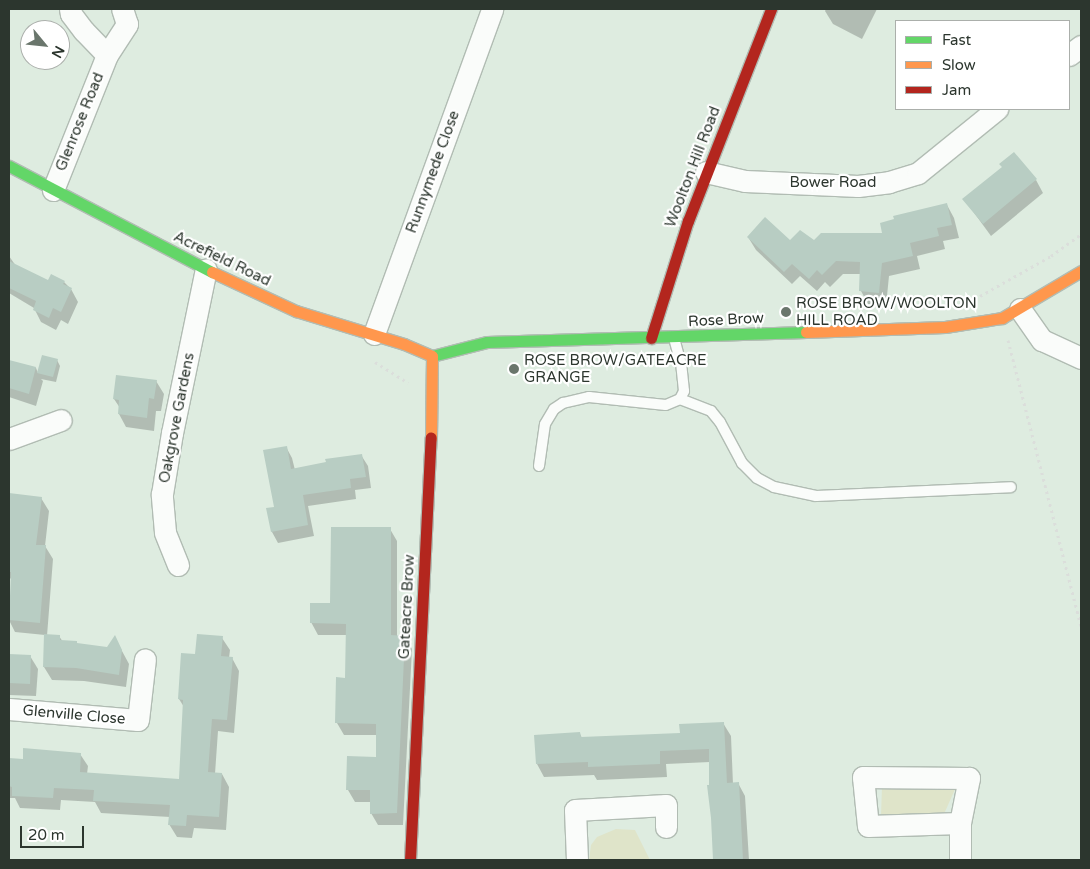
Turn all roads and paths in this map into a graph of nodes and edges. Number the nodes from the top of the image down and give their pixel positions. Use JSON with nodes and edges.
{"nodes":[{"id":1,"x":70,"y":9,"type":"edge"},
{"id":2,"x":122,"y":9,"type":"edge"},
{"id":3,"x":492,"y":9,"type":"edge"},
{"id":4,"x":771,"y":9,"type":"edge"},
{"id":5,"x":1081,"y":46,"type":"edge"},
{"id":6,"x":1070,"y":54,"type":"edge"},
{"id":7,"x":107,"y":55,"type":"junction"},
{"id":8,"x":996,"y":110,"type":"edge"},
{"id":9,"x":9,"y":166,"type":"edge"},
{"id":10,"x":706,"y":172,"type":"junction"},
{"id":11,"x":53,"y":190,"type":"junction"},
{"id":12,"x":1081,"y":234,"type":"edge"},
{"id":13,"x":206,"y":269,"type":"junction"},
{"id":14,"x":1081,"y":271,"type":"edge"},
{"id":15,"x":979,"y":296,"type":"dead end"},
{"id":16,"x":1011,"y":313,"type":"junction"},
{"id":17,"x":374,"y":334,"type":"junction"},
{"id":18,"x":674,"y":337,"type":"junction"},
{"id":19,"x":651,"y":338,"type":"junction"},
{"id":20,"x":432,"y":356,"type":"junction"},
{"id":21,"x":1081,"y":358,"type":"edge"},
{"id":22,"x":680,"y":399,"type":"junction"},
{"id":23,"x":61,"y":420,"type":"dead end"},
{"id":24,"x":9,"y":439,"type":"edge"},
{"id":25,"x":539,"y":466,"type":"dead end"},
{"id":26,"x":1011,"y":487,"type":"dead end"},
{"id":27,"x":178,"y":565,"type":"dead end"},
{"id":28,"x":1081,"y":626,"type":"edge"},
{"id":29,"x":144,"y":659,"type":"dead end"},
{"id":30,"x":9,"y":709,"type":"edge"},
{"id":31,"x":960,"y":823,"type":"junction"},
{"id":32,"x":666,"y":827,"type":"dead end"},
{"id":33,"x":410,"y":860,"type":"edge"},
{"id":34,"x":577,"y":860,"type":"edge"},
{"id":35,"x":960,"y":860,"type":"edge"}],
"edges":[{"from":1,"to":7,"type":"street","name":"Glenrose Road"},
{"from":2,"to":7,"type":"street","name":"Glenrose Road"},
{"from":3,"to":17,"type":"street","name":"Runnymede Close"},
{"from":4,"to":10,"type":"street","name":"Woolton Hill Road"},
{"from":5,"to":6,"type":"street"},
{"from":7,"to":11,"type":"street","name":"Glenrose Road"},
{"from":8,"to":10,"type":"street","name":"Bower Road"},
{"from":9,"to":11,"type":"street","name":"Acrefield Road"},
{"from":10,"to":19,"type":"street","name":"Woolton Hill Road"},
{"from":11,"to":13,"type":"street","name":"Acrefield Road"},
{"from":12,"to":15,"type":"path"},
{"from":13,"to":17,"type":"street","name":"Acrefield Road"},
{"from":13,"to":27,"type":"street","name":"Oakgrove Gardens"},
{"from":14,"to":16,"type":"street"},
{"from":16,"to":18,"type":"street","name":"Rose Brow"},
{"from":16,"to":21,"type":"street"},
{"from":16,"to":28,"type":"path"},
{"from":17,"to":20,"type":"street","name":"Acrefield Road"},
{"from":18,"to":19,"type":"street","name":"Rose Brow"},
{"from":18,"to":22,"type":"lane"},
{"from":19,"to":20,"type":"street","name":"Rose Brow"},
{"from":20,"to":33,"type":"street","name":"Gateacre Brow"},
{"from":22,"to":25,"type":"lane"},
{"from":22,"to":26,"type":"lane"},
{"from":23,"to":24,"type":"street"},
{"from":29,"to":30,"type":"street","name":"Glenville Close"},
{"from":31,"to":31,"type":"street"},
{"from":31,"to":35,"type":"street"},
{"from":32,"to":34,"type":"street"}]}
